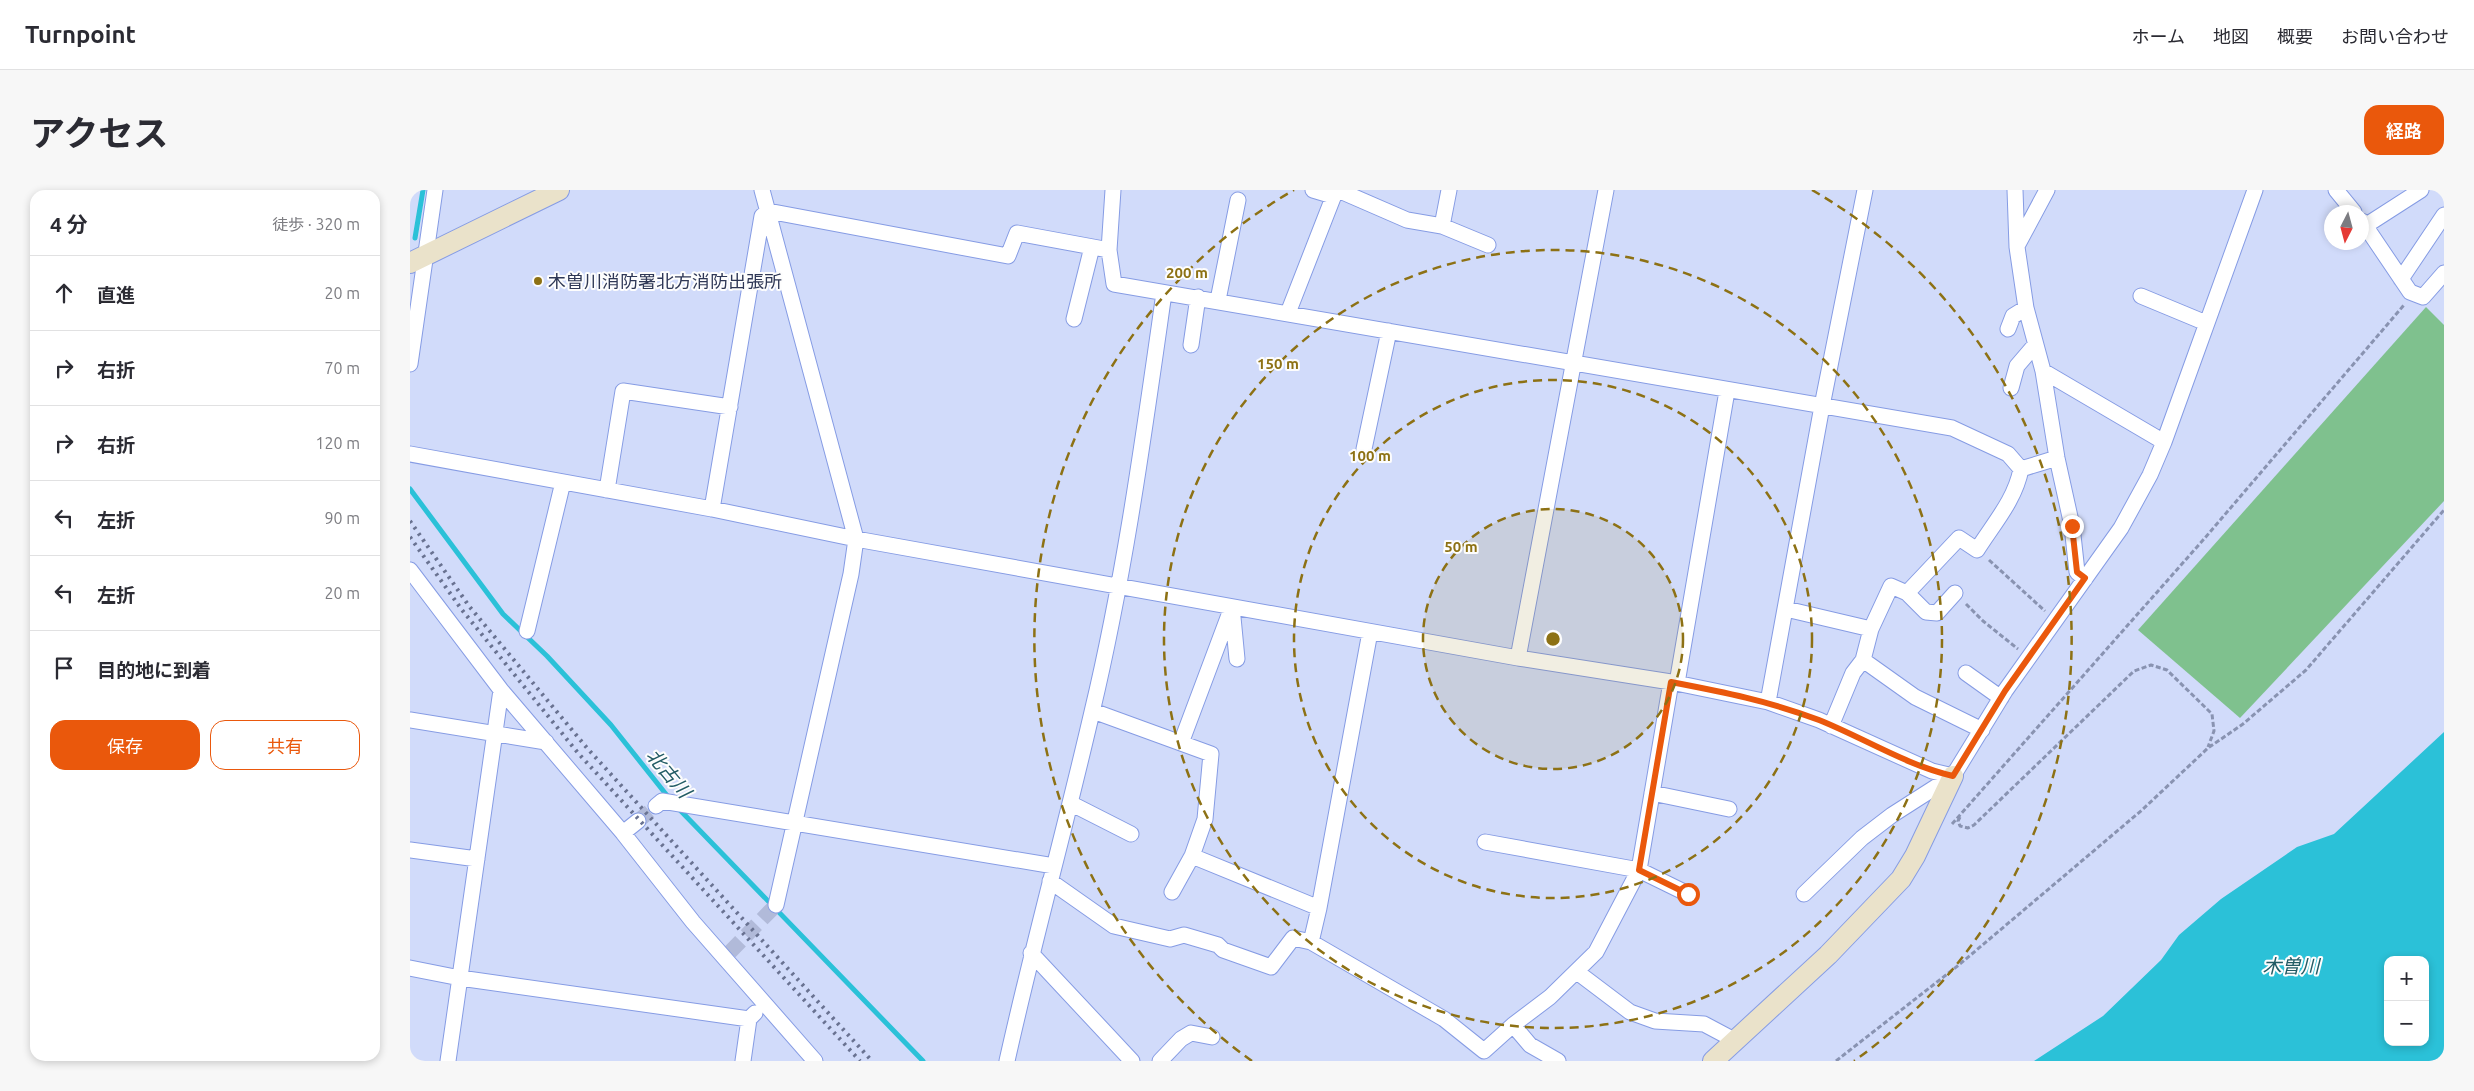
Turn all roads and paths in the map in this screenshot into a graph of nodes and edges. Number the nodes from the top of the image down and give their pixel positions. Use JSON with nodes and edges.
{"nodes":[{"id":1,"x":435,"y":190,"type":"edge"},
{"id":2,"x":559,"y":190,"type":"edge"},
{"id":3,"x":762,"y":190,"type":"edge"},
{"id":4,"x":1113,"y":190,"type":"edge"},
{"id":5,"x":1313,"y":190,"type":"edge"},
{"id":6,"x":1448,"y":190,"type":"edge"},
{"id":7,"x":1606,"y":190,"type":"edge"},
{"id":8,"x":1865,"y":190,"type":"edge"},
{"id":9,"x":2015,"y":190,"type":"edge"},
{"id":10,"x":2047,"y":190,"type":"edge"},
{"id":11,"x":2255,"y":190,"type":"edge"},
{"id":12,"x":2336,"y":190,"type":"edge"},
{"id":13,"x":2422,"y":190,"type":"edge"},
{"id":14,"x":1336,"y":192,"type":"edge"},
{"id":15,"x":1238,"y":200,"type":"dead end"},
{"id":16,"x":2348,"y":205,"type":"edge"},
{"id":17,"x":768,"y":211,"type":"junction"},
{"id":18,"x":2444,"y":215,"type":"edge"},
{"id":19,"x":2369,"y":221,"type":"edge"},
{"id":20,"x":1442,"y":226,"type":"junction"},
{"id":21,"x":2369,"y":233,"type":"edge"},
{"id":22,"x":1488,"y":244,"type":"dead end"},
{"id":23,"x":1092,"y":247,"type":"junction"},
{"id":24,"x":2017,"y":247,"type":"junction"},
{"id":25,"x":1110,"y":250,"type":"junction"},
{"id":26,"x":418,"y":260,"type":"edge"},
{"id":27,"x":2444,"y":273,"type":"edge"},
{"id":28,"x":2401,"y":280,"type":"junction"},
{"id":29,"x":2410,"y":292,"type":"junction"},
{"id":30,"x":1164,"y":293,"type":"junction"},
{"id":31,"x":2140,"y":296,"type":"dead end"},
{"id":32,"x":1198,"y":297,"type":"junction"},
{"id":33,"x":1218,"y":300,"type":"junction"},
{"id":34,"x":2026,"y":308,"type":"junction"},
{"id":35,"x":1288,"y":313,"type":"junction"},
{"id":36,"x":1074,"y":319,"type":"dead end"},
{"id":37,"x":2206,"y":324,"type":"junction"},
{"id":38,"x":2008,"y":329,"type":"dead end"},
{"id":39,"x":1390,"y":331,"type":"junction"},
{"id":40,"x":2035,"y":345,"type":"junction"},
{"id":41,"x":1191,"y":346,"type":"dead end"},
{"id":42,"x":410,"y":364,"type":"edge"},
{"id":43,"x":1573,"y":364,"type":"junction"},
{"id":44,"x":2043,"y":371,"type":"junction"},
{"id":45,"x":2011,"y":388,"type":"dead end"},
{"id":46,"x":1727,"y":391,"type":"junction"},
{"id":47,"x":1822,"y":406,"type":"junction"},
{"id":48,"x":730,"y":407,"type":"junction"},
{"id":49,"x":2164,"y":442,"type":"junction"},
{"id":50,"x":1364,"y":449,"type":"dead end"},
{"id":51,"x":410,"y":454,"type":"edge"},
{"id":52,"x":2057,"y":458,"type":"junction"},
{"id":53,"x":2021,"y":468,"type":"junction"},
{"id":54,"x":563,"y":482,"type":"junction"},
{"id":55,"x":607,"y":490,"type":"junction"},
{"id":56,"x":712,"y":509,"type":"junction"},
{"id":57,"x":2444,"y":510,"type":"edge"},
{"id":58,"x":856,"y":539,"type":"junction"},
{"id":59,"x":1977,"y":550,"type":"junction"},
{"id":60,"x":410,"y":570,"type":"edge"},
{"id":61,"x":2085,"y":578,"type":"junction"},
{"id":62,"x":1118,"y":586,"type":"junction"},
{"id":63,"x":1906,"y":593,"type":"junction"},
{"id":64,"x":1955,"y":593,"type":"joint"},
{"id":65,"x":1232,"y":607,"type":"junction"},
{"id":66,"x":1786,"y":609,"type":"junction"},
{"id":67,"x":2054,"y":620,"type":"junction"},
{"id":68,"x":1871,"y":629,"type":"junction"},
{"id":69,"x":527,"y":631,"type":"dead end"},
{"id":70,"x":1370,"y":632,"type":"junction"},
{"id":71,"x":2028,"y":657,"type":"junction"},
{"id":72,"x":1518,"y":658,"type":"junction"},
{"id":73,"x":1237,"y":659,"type":"dead end"},
{"id":74,"x":1863,"y":660,"type":"junction"},
{"id":75,"x":1966,"y":673,"type":"dead end"},
{"id":76,"x":1674,"y":683,"type":"junction"},
{"id":77,"x":501,"y":690,"type":"junction"},
{"id":78,"x":2001,"y":698,"type":"junction"},
{"id":79,"x":1768,"y":702,"type":"junction"},
{"id":80,"x":1093,"y":711,"type":"junction"},
{"id":81,"x":410,"y":720,"type":"edge"},
{"id":82,"x":1832,"y":726,"type":"junction"},
{"id":83,"x":1982,"y":730,"type":"junction"},
{"id":84,"x":496,"y":732,"type":"junction"},
{"id":85,"x":546,"y":742,"type":"junction"},
{"id":86,"x":1181,"y":743,"type":"junction"},
{"id":87,"x":2208,"y":748,"type":"junction"},
{"id":88,"x":1953,"y":776,"type":"junction"},
{"id":89,"x":1652,"y":793,"type":"junction"},
{"id":90,"x":1070,"y":803,"type":"junction"},
{"id":91,"x":659,"y":804,"type":"tunnel mouth"},
{"id":92,"x":1729,"y":810,"type":"dead end"},
{"id":93,"x":1961,"y":814,"type":"junction"},
{"id":94,"x":638,"y":821,"type":"tunnel mouth"},
{"id":95,"x":795,"y":825,"type":"junction"},
{"id":96,"x":1950,"y":826,"type":"dead end"},
{"id":97,"x":622,"y":833,"type":"junction"},
{"id":98,"x":1131,"y":834,"type":"dead end"},
{"id":99,"x":1485,"y":842,"type":"dead end"},
{"id":100,"x":410,"y":850,"type":"edge"},
{"id":101,"x":1192,"y":856,"type":"junction"},
{"id":102,"x":478,"y":859,"type":"junction"},
{"id":103,"x":1639,"y":870,"type":"junction"},
{"id":104,"x":1052,"y":874,"type":"junction"},
{"id":105,"x":1172,"y":892,"type":"dead end"},
{"id":106,"x":1688,"y":894,"type":"dead end"},
{"id":107,"x":1804,"y":894,"type":"dead end"},
{"id":108,"x":776,"y":905,"type":"tunnel mouth"},
{"id":109,"x":1319,"y":908,"type":"junction"},
{"id":110,"x":1311,"y":942,"type":"junction"},
{"id":111,"x":1031,"y":953,"type":"junction"},
{"id":112,"x":410,"y":968,"type":"edge"},
{"id":113,"x":1576,"y":972,"type":"junction"},
{"id":114,"x":460,"y":978,"type":"junction"},
{"id":115,"x":764,"y":1004,"type":"junction"},
{"id":116,"x":749,"y":1019,"type":"junction"},
{"id":117,"x":1513,"y":1025,"type":"junction"},
{"id":118,"x":1212,"y":1037,"type":"dead end"},
{"id":119,"x":1736,"y":1041,"type":"junction"},
{"id":120,"x":1480,"y":1056,"type":"edge"},
{"id":121,"x":448,"y":1061,"type":"edge"},
{"id":122,"x":743,"y":1061,"type":"edge"},
{"id":123,"x":815,"y":1061,"type":"edge"},
{"id":124,"x":1007,"y":1061,"type":"edge"},
{"id":125,"x":1132,"y":1061,"type":"edge"},
{"id":126,"x":1160,"y":1061,"type":"edge"},
{"id":127,"x":1558,"y":1061,"type":"edge"},
{"id":128,"x":1713,"y":1061,"type":"edge"},
{"id":129,"x":1836,"y":1061,"type":"edge"}],
"edges":[{"from":1,"to":26,"type":"street"},
{"from":2,"to":26,"type":"street"},
{"from":3,"to":17,"type":"street"},
{"from":4,"to":25,"type":"street"},
{"from":5,"to":14,"type":"street"},
{"from":6,"to":20,"type":"street"},
{"from":7,"to":43,"type":"street"},
{"from":8,"to":47,"type":"street"},
{"from":9,"to":24,"type":"street"},
{"from":10,"to":24,"type":"street"},
{"from":11,"to":37,"type":"street"},
{"from":12,"to":16,"type":"street"},
{"from":13,"to":19,"type":"street"},
{"from":14,"to":20,"type":"street"},
{"from":14,"to":35,"type":"street"},
{"from":15,"to":33,"type":"street"},
{"from":17,"to":23,"type":"street"},
{"from":17,"to":48,"type":"street"},
{"from":17,"to":58,"type":"street"},
{"from":18,"to":28,"type":"street"},
{"from":20,"to":22,"type":"street"},
{"from":21,"to":28,"type":"street"},
{"from":23,"to":25,"type":"street"},
{"from":23,"to":36,"type":"street"},
{"from":24,"to":34,"type":"street"},
{"from":25,"to":30,"type":"street"},
{"from":26,"to":42,"type":"street"},
{"from":27,"to":29,"type":"street"},
{"from":28,"to":29,"type":"street"},
{"from":29,"to":93,"type":"path"},
{"from":30,"to":32,"type":"street"},
{"from":30,"to":62,"type":"street"},
{"from":31,"to":37,"type":"street"},
{"from":32,"to":33,"type":"street"},
{"from":32,"to":41,"type":"street"},
{"from":33,"to":35,"type":"street"},
{"from":34,"to":38,"type":"street"},
{"from":34,"to":40,"type":"street"},
{"from":35,"to":39,"type":"street"},
{"from":37,"to":49,"type":"street"},
{"from":39,"to":43,"type":"street"},
{"from":39,"to":50,"type":"street"},
{"from":40,"to":44,"type":"street"},
{"from":40,"to":45,"type":"street"},
{"from":43,"to":46,"type":"street"},
{"from":43,"to":72,"type":"street"},
{"from":44,"to":49,"type":"street"},
{"from":44,"to":52,"type":"street"},
{"from":46,"to":47,"type":"street"},
{"from":46,"to":76,"type":"street"},
{"from":47,"to":53,"type":"street"},
{"from":47,"to":66,"type":"street"},
{"from":48,"to":55,"type":"street"},
{"from":48,"to":56,"type":"street"},
{"from":49,"to":61,"type":"street"},
{"from":51,"to":54,"type":"street"},
{"from":52,"to":53,"type":"street"},
{"from":52,"to":61,"type":"street"},
{"from":53,"to":59,"type":"street"},
{"from":54,"to":55,"type":"street"},
{"from":54,"to":69,"type":"street"},
{"from":55,"to":56,"type":"street"},
{"from":56,"to":58,"type":"street"},
{"from":57,"to":87,"type":"path"},
{"from":58,"to":62,"type":"street"},
{"from":58,"to":95,"type":"street"},
{"from":59,"to":63,"type":"street"},
{"from":59,"to":67,"type":"path"},
{"from":60,"to":77,"type":"street"},
{"from":61,"to":67,"type":"street"},
{"from":62,"to":65,"type":"street"},
{"from":62,"to":80,"type":"street"},
{"from":63,"to":64,"type":"street"},
{"from":63,"to":68,"type":"street"},
{"from":64,"to":71,"type":"path"},
{"from":65,"to":70,"type":"street"},
{"from":65,"to":73,"type":"street"},
{"from":65,"to":86,"type":"street"},
{"from":66,"to":68,"type":"street"},
{"from":66,"to":79,"type":"street"},
{"from":67,"to":71,"type":"street"},
{"from":68,"to":74,"type":"street"},
{"from":70,"to":72,"type":"street"},
{"from":70,"to":109,"type":"street"},
{"from":71,"to":78,"type":"street"},
{"from":72,"to":76,"type":"street"},
{"from":74,"to":82,"type":"street"},
{"from":74,"to":83,"type":"street"},
{"from":75,"to":78,"type":"street"},
{"from":76,"to":79,"type":"street"},
{"from":76,"to":89,"type":"street"},
{"from":77,"to":84,"type":"street"},
{"from":77,"to":85,"type":"street"},
{"from":78,"to":83,"type":"street"},
{"from":79,"to":82,"type":"street"},
{"from":80,"to":86,"type":"street"},
{"from":80,"to":90,"type":"street"},
{"from":81,"to":84,"type":"street"},
{"from":82,"to":88,"type":"street"},
{"from":83,"to":88,"type":"street"},
{"from":84,"to":85,"type":"street"},
{"from":84,"to":102,"type":"street"},
{"from":85,"to":97,"type":"street"},
{"from":86,"to":101,"type":"street"},
{"from":87,"to":93,"type":"path"},
{"from":87,"to":129,"type":"path"},
{"from":88,"to":107,"type":"street"},
{"from":88,"to":119,"type":"street"},
{"from":89,"to":92,"type":"street"},
{"from":89,"to":103,"type":"street"},
{"from":90,"to":98,"type":"street"},
{"from":90,"to":104,"type":"street"},
{"from":91,"to":95,"type":"street"},
{"from":93,"to":96,"type":"path"},
{"from":94,"to":97,"type":"street"},
{"from":95,"to":104,"type":"street"},
{"from":95,"to":108,"type":"street"},
{"from":97,"to":115,"type":"street"},
{"from":99,"to":103,"type":"street"},
{"from":100,"to":102,"type":"street"},
{"from":101,"to":105,"type":"street"},
{"from":101,"to":109,"type":"street"},
{"from":102,"to":114,"type":"street"},
{"from":103,"to":106,"type":"street"},
{"from":103,"to":113,"type":"street"},
{"from":104,"to":110,"type":"street"},
{"from":104,"to":111,"type":"street"},
{"from":109,"to":110,"type":"street"},
{"from":110,"to":120,"type":"street"},
{"from":111,"to":124,"type":"street"},
{"from":111,"to":125,"type":"street"},
{"from":112,"to":114,"type":"street"},
{"from":113,"to":117,"type":"street"},
{"from":113,"to":119,"type":"street"},
{"from":114,"to":116,"type":"street"},
{"from":114,"to":121,"type":"street"},
{"from":115,"to":116,"type":"street"},
{"from":115,"to":123,"type":"street"},
{"from":116,"to":122,"type":"street"},
{"from":117,"to":120,"type":"street"},
{"from":117,"to":127,"type":"street"},
{"from":118,"to":126,"type":"street"},
{"from":119,"to":128,"type":"street"}]}
